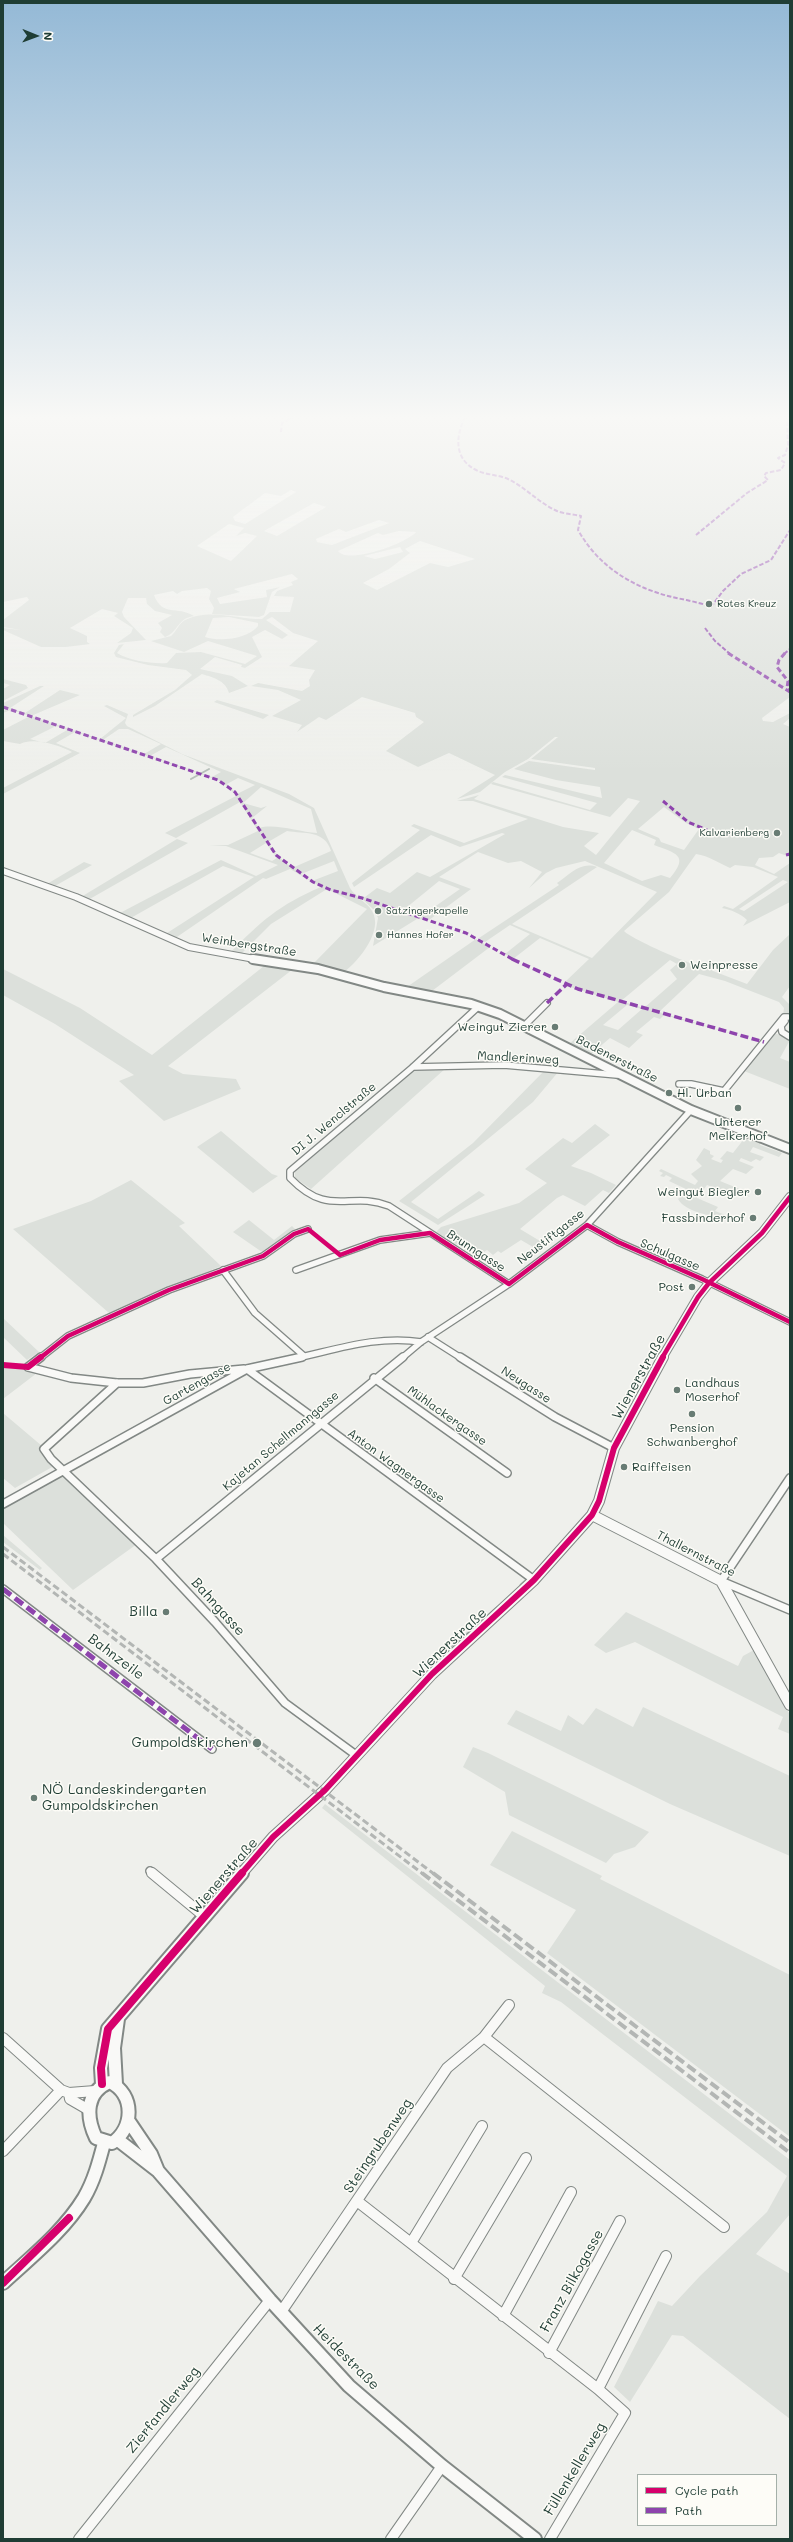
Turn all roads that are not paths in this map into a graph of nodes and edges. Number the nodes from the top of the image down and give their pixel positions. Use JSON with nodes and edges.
{"nodes":[{"id":1,"x":3,"y":871,"type":"edge"},
{"id":2,"x":547,"y":1003,"type":"dead end"},
{"id":3,"x":478,"y":1006,"type":"junction"},
{"id":4,"x":525,"y":1025,"type":"junction"},
{"id":5,"x":790,"y":1037,"type":"edge"},
{"id":6,"x":414,"y":1067,"type":"junction"},
{"id":7,"x":620,"y":1075,"type":"junction"},
{"id":8,"x":679,"y":1084,"type":"dead end"},
{"id":9,"x":691,"y":1110,"type":"junction"},
{"id":10,"x":790,"y":1149,"type":"edge"},
{"id":11,"x":790,"y":1197,"type":"edge"},
{"id":12,"x":587,"y":1225,"type":"junction"},
{"id":13,"x":308,"y":1228,"type":"dead end"},
{"id":14,"x":430,"y":1233,"type":"junction"},
{"id":15,"x":223,"y":1270,"type":"junction"},
{"id":16,"x":296,"y":1270,"type":"dead end"},
{"id":17,"x":709,"y":1283,"type":"junction"},
{"id":18,"x":509,"y":1284,"type":"junction"},
{"id":19,"x":790,"y":1322,"type":"edge"},
{"id":20,"x":428,"y":1337,"type":"junction"},
{"id":21,"x":421,"y":1342,"type":"junction"},
{"id":22,"x":304,"y":1356,"type":"junction"},
{"id":23,"x":247,"y":1369,"type":"junction"},
{"id":24,"x":374,"y":1378,"type":"junction"},
{"id":25,"x":117,"y":1383,"type":"junction"},
{"id":26,"x":319,"y":1424,"type":"junction"},
{"id":27,"x":614,"y":1448,"type":"junction"},
{"id":28,"x":64,"y":1470,"type":"junction"},
{"id":29,"x":508,"y":1473,"type":"dead end"},
{"id":30,"x":790,"y":1478,"type":"edge"},
{"id":31,"x":3,"y":1504,"type":"edge"},
{"id":32,"x":592,"y":1515,"type":"junction"},
{"id":33,"x":156,"y":1558,"type":"junction"},
{"id":34,"x":532,"y":1578,"type":"junction"},
{"id":35,"x":721,"y":1581,"type":"junction"},
{"id":36,"x":3,"y":1589,"type":"edge"},
{"id":37,"x":790,"y":1610,"type":"edge"},
{"id":38,"x":790,"y":1705,"type":"edge"},
{"id":39,"x":212,"y":1749,"type":"dead end"},
{"id":40,"x":356,"y":1755,"type":"junction"},
{"id":41,"x":150,"y":1871,"type":"dead end"},
{"id":42,"x":204,"y":1916,"type":"junction"},
{"id":43,"x":509,"y":2005,"type":"dead end"},
{"id":44,"x":118,"y":2018,"type":"junction"},
{"id":45,"x":484,"y":2037,"type":"junction"},
{"id":46,"x":3,"y":2038,"type":"edge"},
{"id":47,"x":116,"y":2084,"type":"junction"},
{"id":48,"x":99,"y":2087,"type":"junction"},
{"id":49,"x":65,"y":2092,"type":"junction"},
{"id":50,"x":89,"y":2110,"type":"junction"},
{"id":51,"x":128,"y":2120,"type":"junction"},
{"id":52,"x":482,"y":2126,"type":"dead end"},
{"id":53,"x":118,"y":2140,"type":"junction"},
{"id":54,"x":104,"y":2143,"type":"junction"},
{"id":55,"x":3,"y":2151,"type":"edge"},
{"id":56,"x":526,"y":2158,"type":"dead end"},
{"id":57,"x":158,"y":2171,"type":"junction"},
{"id":58,"x":572,"y":2192,"type":"dead end"},
{"id":59,"x":357,"y":2201,"type":"junction"},
{"id":60,"x":620,"y":2221,"type":"dead end"},
{"id":61,"x":724,"y":2227,"type":"dead end"},
{"id":62,"x":411,"y":2243,"type":"junction"},
{"id":63,"x":666,"y":2256,"type":"dead end"},
{"id":64,"x":454,"y":2279,"type":"junction"},
{"id":65,"x":3,"y":2283,"type":"edge"},
{"id":66,"x":270,"y":2300,"type":"junction"},
{"id":67,"x":281,"y":2312,"type":"junction"},
{"id":68,"x":503,"y":2316,"type":"junction"},
{"id":69,"x":549,"y":2353,"type":"junction"},
{"id":70,"x":598,"y":2389,"type":"junction"},
{"id":71,"x":625,"y":2413,"type":"joint"},
{"id":72,"x":442,"y":2466,"type":"junction"},
{"id":73,"x":79,"y":2539,"type":"edge"},
{"id":74,"x":391,"y":2539,"type":"edge"},
{"id":75,"x":535,"y":2539,"type":"edge"},
{"id":76,"x":550,"y":2539,"type":"edge"}],
"edges":[{"from":1,"to":3,"type":"main road","name":"Weinbergstraße"},
{"from":2,"to":4,"type":"street"},
{"from":3,"to":4,"type":"main road","name":"Badenerstraße"},
{"from":3,"to":6,"type":"street","name":"DI J. Wenclstraße"},
{"from":4,"to":7,"type":"main road","name":"Badenerstraße"},
{"from":5,"to":8,"type":"street"},
{"from":6,"to":7,"type":"street","name":"Mandlerinweg"},
{"from":6,"to":14,"type":"street","name":"DI J. Wenclstraße"},
{"from":7,"to":9,"type":"main road","name":"Badenerstraße"},
{"from":9,"to":10,"type":"main road","name":"Badenerstraße"},
{"from":9,"to":12,"type":"street","name":"Neustiftgasse"},
{"from":11,"to":17,"type":"street","name":"Wienerstraße"},
{"from":12,"to":17,"type":"street","name":"Schulgasse"},
{"from":12,"to":18,"type":"street","name":"Neustiftgasse"},
{"from":13,"to":15,"type":"street"},
{"from":14,"to":16,"type":"street","name":"Brunngasse"},
{"from":14,"to":18,"type":"street","name":"Brunngasse"},
{"from":15,"to":22,"type":"street"},
{"from":15,"to":25,"type":"street"},
{"from":17,"to":19,"type":"street","name":"Schulgasse"},
{"from":17,"to":27,"type":"street","name":"Wienerstraße"},
{"from":18,"to":20,"type":"street","name":"Neustiftgasse"},
{"from":20,"to":21,"type":"street","name":"Neustiftgasse"},
{"from":20,"to":27,"type":"street","name":"Neugasse"},
{"from":21,"to":22,"type":"street","name":"Gartengasse"},
{"from":21,"to":24,"type":"street","name":"Kajetan Schellmanngasse"},
{"from":22,"to":23,"type":"street","name":"Gartengasse"},
{"from":23,"to":25,"type":"street"},
{"from":23,"to":26,"type":"street","name":"Anton Wagnergasse"},
{"from":23,"to":28,"type":"street","name":"Gartengasse"},
{"from":24,"to":26,"type":"street","name":"Kajetan Schellmanngasse"},
{"from":24,"to":29,"type":"street","name":"Mühlackergasse"},
{"from":25,"to":28,"type":"street","name":"Bahngasse"},
{"from":26,"to":33,"type":"street","name":"Kajetan Schellmanngasse"},
{"from":26,"to":34,"type":"street","name":"Anton Wagnergasse"},
{"from":27,"to":32,"type":"street","name":"Wienerstraße"},
{"from":28,"to":31,"type":"street","name":"Gartengasse"},
{"from":28,"to":33,"type":"street","name":"Bahngasse"},
{"from":30,"to":35,"type":"street"},
{"from":32,"to":34,"type":"street","name":"Wienerstraße"},
{"from":32,"to":35,"type":"street","name":"Thallernstraße"},
{"from":33,"to":40,"type":"street","name":"Bahngasse"},
{"from":34,"to":40,"type":"street","name":"Wienerstraße"},
{"from":35,"to":37,"type":"street","name":"Thallernstraße"},
{"from":35,"to":38,"type":"street"},
{"from":36,"to":39,"type":"street","name":"Bahnzeile"},
{"from":40,"to":42,"type":"street","name":"Wienerstraße"},
{"from":41,"to":42,"type":"street"},
{"from":42,"to":44,"type":"street","name":"Wienerstraße"},
{"from":43,"to":45,"type":"street","name":"Steingrubenweg"},
{"from":44,"to":47,"type":"street"},
{"from":44,"to":48,"type":"street","name":"Wienerstraße"},
{"from":45,"to":59,"type":"street","name":"Steingrubenweg"},
{"from":45,"to":61,"type":"street"},
{"from":46,"to":49,"type":"street"},
{"from":47,"to":48,"type":"street"},
{"from":47,"to":51,"type":"street"},
{"from":48,"to":49,"type":"street"},
{"from":48,"to":50,"type":"street","name":"Wienerstraße"},
{"from":49,"to":50,"type":"street"},
{"from":49,"to":55,"type":"street"},
{"from":50,"to":54,"type":"street","name":"Wienerstraße"},
{"from":51,"to":53,"type":"street"},
{"from":51,"to":57,"type":"street","name":"Heidestraße"},
{"from":52,"to":62,"type":"street"},
{"from":53,"to":54,"type":"street"},
{"from":53,"to":57,"type":"street","name":"Heidestraße"},
{"from":54,"to":65,"type":"street"},
{"from":56,"to":64,"type":"street"},
{"from":57,"to":66,"type":"street","name":"Heidestraße"},
{"from":58,"to":68,"type":"street"},
{"from":59,"to":62,"type":"street","name":"Franz Bilkogasse"},
{"from":59,"to":67,"type":"street","name":"Steingrubenweg"},
{"from":60,"to":69,"type":"street","name":"Franz Bilkogasse"},
{"from":62,"to":64,"type":"street","name":"Franz Bilkogasse"},
{"from":63,"to":70,"type":"street"},
{"from":64,"to":68,"type":"street","name":"Franz Bilkogasse"},
{"from":66,"to":67,"type":"street","name":"Heidestraße"},
{"from":66,"to":73,"type":"street","name":"Zierfandlerweg"},
{"from":67,"to":72,"type":"street","name":"Heidestraße"},
{"from":68,"to":69,"type":"street","name":"Franz Bilkogasse"},
{"from":69,"to":70,"type":"street","name":"Franz Bilkogasse"},
{"from":70,"to":71,"type":"street","name":"Franz Bilkogasse"},
{"from":71,"to":76,"type":"street","name":"Füllenkellerweg"},
{"from":72,"to":74,"type":"street"},
{"from":72,"to":75,"type":"street","name":"Heidestraße"}]}
